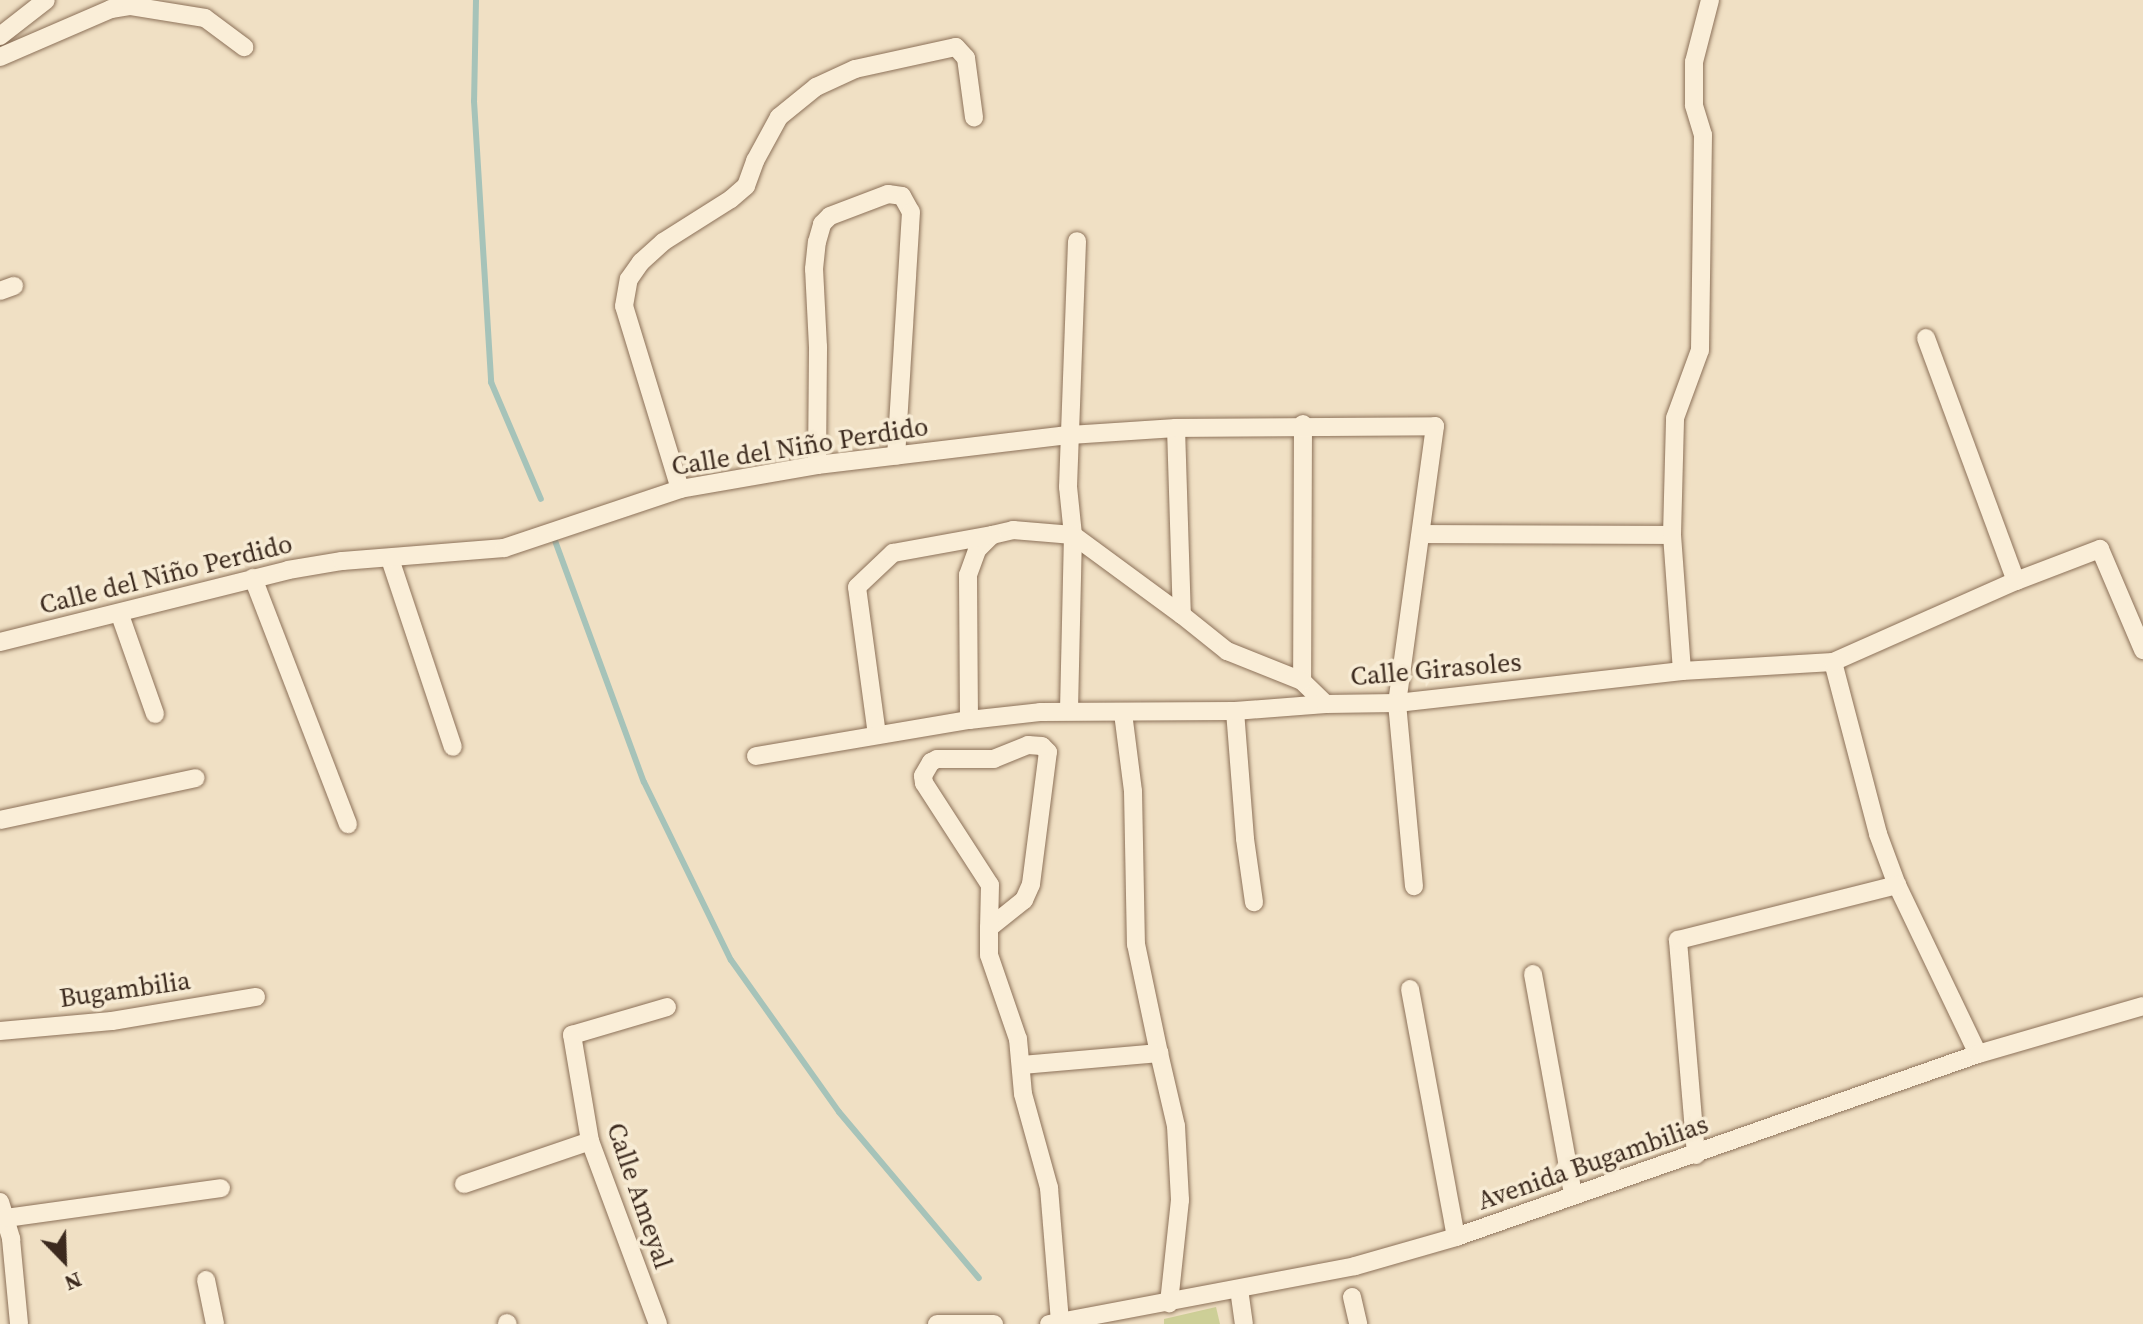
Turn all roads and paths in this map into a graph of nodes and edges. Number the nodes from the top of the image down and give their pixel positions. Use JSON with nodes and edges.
{"nodes":[{"id":1,"x":46,"y":0,"type":"edge"},
{"id":2,"x":1710,"y":0,"type":"edge"},
{"id":3,"x":0,"y":36,"type":"edge"},
{"id":4,"x":244,"y":47,"type":"dead end"},
{"id":5,"x":0,"y":57,"type":"edge"},
{"id":6,"x":974,"y":117,"type":"dead end"},
{"id":7,"x":1077,"y":241,"type":"dead end"},
{"id":8,"x":1926,"y":338,"type":"dead end"},
{"id":9,"x":1303,"y":424,"type":"junction"},
{"id":10,"x":1176,"y":428,"type":"junction"},
{"id":11,"x":1070,"y":435,"type":"junction"},
{"id":12,"x":896,"y":456,"type":"junction"},
{"id":13,"x":817,"y":465,"type":"junction"},
{"id":14,"x":680,"y":489,"type":"junction"},
{"id":15,"x":1421,"y":534,"type":"junction"},
{"id":16,"x":992,"y":535,"type":"junction"},
{"id":17,"x":1073,"y":535,"type":"junction"},
{"id":18,"x":1672,"y":535,"type":"junction"},
{"id":19,"x":390,"y":559,"type":"junction"},
{"id":20,"x":253,"y":578,"type":"junction"},
{"id":21,"x":2016,"y":581,"type":"junction"},
{"id":22,"x":120,"y":615,"type":"junction"},
{"id":23,"x":1182,"y":615,"type":"junction"},
{"id":24,"x":0,"y":642,"type":"edge"},
{"id":25,"x":2143,"y":650,"type":"edge"},
{"id":26,"x":1833,"y":662,"type":"junction"},
{"id":27,"x":1682,"y":671,"type":"junction"},
{"id":28,"x":1302,"y":681,"type":"junction"},
{"id":29,"x":1397,"y":703,"type":"junction"},
{"id":30,"x":1326,"y":704,"type":"junction"},
{"id":31,"x":1069,"y":710,"type":"junction"},
{"id":32,"x":1235,"y":711,"type":"junction"},
{"id":33,"x":1123,"y":713,"type":"junction"},
{"id":34,"x":155,"y":714,"type":"dead end"},
{"id":35,"x":969,"y":720,"type":"junction"},
{"id":36,"x":877,"y":735,"type":"junction"},
{"id":37,"x":453,"y":747,"type":"dead end"},
{"id":38,"x":756,"y":756,"type":"dead end"},
{"id":39,"x":196,"y":778,"type":"dead end"},
{"id":40,"x":0,"y":820,"type":"edge"},
{"id":41,"x":348,"y":824,"type":"dead end"},
{"id":42,"x":1897,"y":885,"type":"junction"},
{"id":43,"x":1414,"y":886,"type":"dead end"},
{"id":44,"x":1254,"y":902,"type":"dead end"},
{"id":45,"x":989,"y":928,"type":"junction"},
{"id":46,"x":1533,"y":974,"type":"dead end"},
{"id":47,"x":1410,"y":989,"type":"dead end"},
{"id":48,"x":256,"y":997,"type":"dead end"},
{"id":49,"x":2143,"y":1006,"type":"edge"},
{"id":50,"x":667,"y":1007,"type":"dead end"},
{"id":51,"x":0,"y":1031,"type":"edge"},
{"id":52,"x":1159,"y":1053,"type":"junction"},
{"id":53,"x":1978,"y":1054,"type":"junction"},
{"id":54,"x":1022,"y":1065,"type":"junction"},
{"id":55,"x":590,"y":1141,"type":"junction"},
{"id":56,"x":1696,"y":1155,"type":"junction"},
{"id":57,"x":464,"y":1184,"type":"dead end"},
{"id":58,"x":221,"y":1188,"type":"dead end"},
{"id":59,"x":1573,"y":1195,"type":"junction"},
{"id":60,"x":3,"y":1210,"type":"edge"},
{"id":61,"x":1456,"y":1237,"type":"junction"},
{"id":62,"x":206,"y":1280,"type":"dead end"},
{"id":63,"x":1239,"y":1289,"type":"junction"},
{"id":64,"x":1352,"y":1297,"type":"dead end"},
{"id":65,"x":1169,"y":1303,"type":"junction"},
{"id":66,"x":1060,"y":1323,"type":"edge"},
{"id":67,"x":19,"y":1324,"type":"edge"},
{"id":68,"x":215,"y":1324,"type":"edge"},
{"id":69,"x":658,"y":1324,"type":"edge"},
{"id":70,"x":937,"y":1324,"type":"edge"},
{"id":71,"x":994,"y":1324,"type":"edge"},
{"id":72,"x":1049,"y":1324,"type":"edge"},
{"id":73,"x":1244,"y":1324,"type":"edge"},
{"id":74,"x":1358,"y":1324,"type":"edge"}],
"edges":[{"from":1,"to":3,"type":"street"},
{"from":2,"to":18,"type":"street"},
{"from":4,"to":5,"type":"street"},
{"from":6,"to":14,"type":"street"},
{"from":7,"to":11,"type":"street"},
{"from":8,"to":21,"type":"street"},
{"from":9,"to":10,"type":"street","name":"Calle del Niño Perdido"},
{"from":9,"to":15,"type":"street","name":"Calle del Niño Perdido"},
{"from":9,"to":28,"type":"street"},
{"from":10,"to":11,"type":"street","name":"Calle del Niño Perdido"},
{"from":10,"to":23,"type":"street"},
{"from":11,"to":12,"type":"street","name":"Calle del Niño Perdido"},
{"from":11,"to":17,"type":"street"},
{"from":12,"to":13,"type":"street","name":"Calle del Niño Perdido"},
{"from":12,"to":13,"type":"street"},
{"from":13,"to":14,"type":"street","name":"Calle del Niño Perdido"},
{"from":14,"to":19,"type":"street","name":"Calle del Niño Perdido"},
{"from":15,"to":18,"type":"street"},
{"from":15,"to":29,"type":"street"},
{"from":16,"to":17,"type":"street"},
{"from":16,"to":35,"type":"street"},
{"from":16,"to":36,"type":"street"},
{"from":17,"to":23,"type":"street"},
{"from":17,"to":31,"type":"street"},
{"from":18,"to":27,"type":"street"},
{"from":19,"to":20,"type":"street","name":"Calle del Niño Perdido"},
{"from":19,"to":37,"type":"street"},
{"from":20,"to":22,"type":"street","name":"Calle del Niño Perdido"},
{"from":20,"to":41,"type":"street"},
{"from":21,"to":25,"type":"street","name":"Calle Girasoles"},
{"from":21,"to":26,"type":"street","name":"Calle Girasoles"},
{"from":22,"to":24,"type":"street","name":"Calle del Niño Perdido"},
{"from":22,"to":34,"type":"street"},
{"from":23,"to":28,"type":"street"},
{"from":26,"to":27,"type":"street","name":"Calle Girasoles"},
{"from":26,"to":42,"type":"street"},
{"from":27,"to":29,"type":"street","name":"Calle Girasoles"},
{"from":28,"to":30,"type":"street"},
{"from":29,"to":30,"type":"street","name":"Calle Girasoles"},
{"from":29,"to":43,"type":"street"},
{"from":30,"to":32,"type":"street","name":"Calle Girasoles"},
{"from":31,"to":33,"type":"street","name":"Calle Girasoles"},
{"from":31,"to":35,"type":"street","name":"Calle Girasoles"},
{"from":32,"to":33,"type":"street","name":"Calle Girasoles"},
{"from":32,"to":44,"type":"street"},
{"from":33,"to":52,"type":"street"},
{"from":35,"to":36,"type":"street","name":"Calle Girasoles"},
{"from":36,"to":38,"type":"street","name":"Calle Girasoles"},
{"from":39,"to":40,"type":"street"},
{"from":42,"to":53,"type":"street"},
{"from":42,"to":56,"type":"street"},
{"from":45,"to":45,"type":"street"},
{"from":45,"to":54,"type":"street"},
{"from":46,"to":59,"type":"street"},
{"from":47,"to":61,"type":"street"},
{"from":48,"to":51,"type":"street","name":"Bugambilia"},
{"from":49,"to":53,"type":"street","name":"Avenida Bugambilias"},
{"from":50,"to":55,"type":"street","name":"Calle Ameyal"},
{"from":52,"to":54,"type":"street"},
{"from":52,"to":65,"type":"street"},
{"from":53,"to":56,"type":"street","name":"Avenida Bugambilias"},
{"from":54,"to":66,"type":"street"},
{"from":55,"to":57,"type":"street"},
{"from":55,"to":69,"type":"street","name":"Calle Ameyal"},
{"from":56,"to":59,"type":"street","name":"Avenida Bugambilias"},
{"from":58,"to":60,"type":"street"},
{"from":59,"to":61,"type":"street","name":"Avenida Bugambilias"},
{"from":60,"to":67,"type":"street"},
{"from":61,"to":63,"type":"street","name":"Avenida Bugambilias"},
{"from":62,"to":68,"type":"street"},
{"from":63,"to":65,"type":"street","name":"Avenida Bugambilias"},
{"from":63,"to":73,"type":"street"},
{"from":64,"to":74,"type":"street"},
{"from":65,"to":66,"type":"street","name":"Avenida Bugambilias"},
{"from":66,"to":72,"type":"street","name":"Avenida Bugambilias"},
{"from":70,"to":71,"type":"street"}]}
